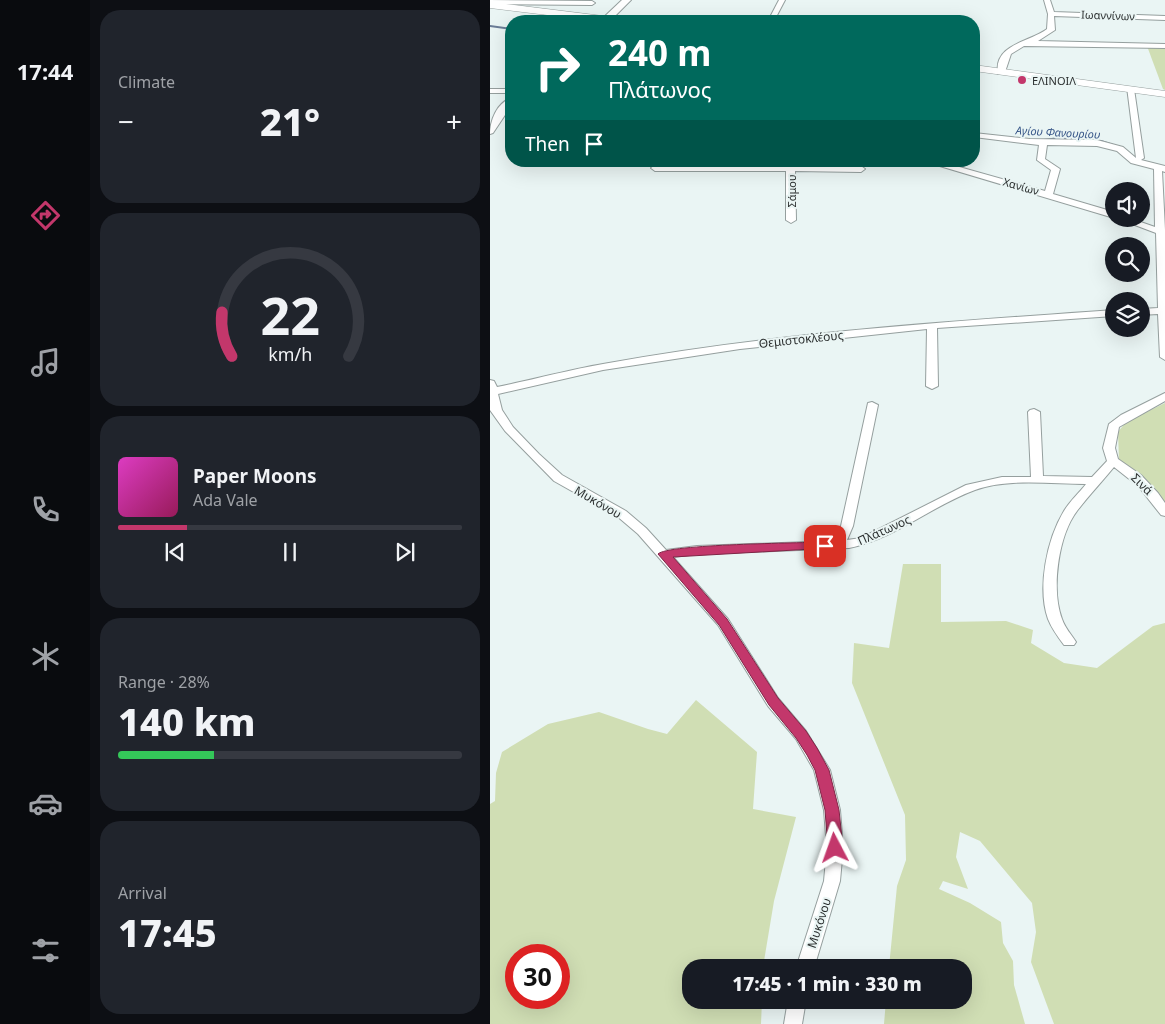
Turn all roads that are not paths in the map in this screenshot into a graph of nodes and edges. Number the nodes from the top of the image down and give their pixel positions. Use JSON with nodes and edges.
{"nodes":[{"id":1,"x":627,"y":0,"type":"edge"},
{"id":2,"x":782,"y":0,"type":"edge"},
{"id":3,"x":1048,"y":0,"type":"edge"},
{"id":4,"x":592,"y":1,"type":"edge"},
{"id":5,"x":490,"y":4,"type":"edge"},
{"id":6,"x":1051,"y":14,"type":"junction"},
{"id":7,"x":561,"y":15,"type":"edge"},
{"id":8,"x":588,"y":15,"type":"edge"},
{"id":9,"x":611,"y":15,"type":"edge"},
{"id":10,"x":774,"y":15,"type":"edge"},
{"id":11,"x":1165,"y":18,"type":"edge"},
{"id":12,"x":1025,"y":44,"type":"junction"},
{"id":13,"x":1165,"y":46,"type":"edge"},
{"id":14,"x":980,"y":69,"type":"edge"},
{"id":15,"x":1001,"y":72,"type":"junction"},
{"id":16,"x":1130,"y":89,"type":"junction"},
{"id":17,"x":490,"y":91,"type":"edge"},
{"id":18,"x":505,"y":91,"type":"edge"},
{"id":19,"x":1165,"y":94,"type":"edge"},
{"id":20,"x":505,"y":108,"type":"edge"},
{"id":21,"x":490,"y":131,"type":"edge"},
{"id":22,"x":980,"y":137,"type":"edge"},
{"id":23,"x":1043,"y":142,"type":"junction"},
{"id":24,"x":1140,"y":158,"type":"dead end"},
{"id":25,"x":689,"y":167,"type":"edge"},
{"id":26,"x":791,"y":167,"type":"edge"},
{"id":27,"x":833,"y":167,"type":"edge"},
{"id":28,"x":949,"y":167,"type":"edge"},
{"id":29,"x":655,"y":168,"type":"dead end"},
{"id":30,"x":1162,"y":168,"type":"edge"},
{"id":31,"x":861,"y":169,"type":"dead end"},
{"id":32,"x":1049,"y":194,"type":"junction"},
{"id":33,"x":1105,"y":212,"type":"edge"},
{"id":34,"x":791,"y":220,"type":"dead end"},
{"id":35,"x":1148,"y":227,"type":"edge"},
{"id":36,"x":1163,"y":232,"type":"edge"},
{"id":37,"x":1164,"y":311,"type":"edge"},
{"id":38,"x":1150,"y":312,"type":"edge"},
{"id":39,"x":1105,"y":314,"type":"edge"},
{"id":40,"x":932,"y":326,"type":"junction"},
{"id":41,"x":1165,"y":357,"type":"edge"},
{"id":42,"x":932,"y":386,"type":"dead end"},
{"id":43,"x":491,"y":392,"type":"edge"},
{"id":44,"x":1165,"y":396,"type":"edge"},
{"id":45,"x":872,"y":405,"type":"dead end"},
{"id":46,"x":1034,"y":412,"type":"dead end"},
{"id":47,"x":1113,"y":461,"type":"junction"},
{"id":48,"x":1037,"y":480,"type":"junction"},
{"id":49,"x":1096,"y":481,"type":"junction"},
{"id":50,"x":1165,"y":512,"type":"edge"},
{"id":51,"x":847,"y":526,"type":"junction"},
{"id":52,"x":865,"y":541,"type":"junction"},
{"id":53,"x":839,"y":545,"type":"junction"},
{"id":54,"x":664,"y":554,"type":"junction"},
{"id":55,"x":1069,"y":642,"type":"dead end"},
{"id":56,"x":807,"y":959,"type":"edge"},
{"id":57,"x":796,"y":1009,"type":"edge"},
{"id":58,"x":793,"y":1024,"type":"edge"}],
"edges":[{"from":1,"to":9,"type":"street"},
{"from":2,"to":10,"type":"street"},
{"from":3,"to":6,"type":"street"},
{"from":4,"to":5,"type":"street"},
{"from":4,"to":8,"type":"street"},
{"from":5,"to":7,"type":"main road"},
{"from":6,"to":11,"type":"street","name":"Ιωαννίνων"},
{"from":6,"to":12,"type":"street"},
{"from":12,"to":13,"type":"street"},
{"from":12,"to":15,"type":"street"},
{"from":14,"to":15,"type":"main road"},
{"from":15,"to":16,"type":"main road"},
{"from":16,"to":19,"type":"main road"},
{"from":16,"to":24,"type":"street"},
{"from":17,"to":18,"type":"street"},
{"from":20,"to":21,"type":"street"},
{"from":22,"to":23,"type":"street"},
{"from":23,"to":30,"type":"street"},
{"from":23,"to":32,"type":"street"},
{"from":25,"to":29,"type":"street"},
{"from":26,"to":34,"type":"street","name":"Σάμου"},
{"from":27,"to":31,"type":"street"},
{"from":28,"to":32,"type":"street","name":"Χανίων"},
{"from":30,"to":36,"type":"street"},
{"from":32,"to":33,"type":"street","name":"Χανίων"},
{"from":35,"to":36,"type":"street"},
{"from":36,"to":37,"type":"street"},
{"from":37,"to":38,"type":"street"},
{"from":37,"to":41,"type":"street"},
{"from":39,"to":40,"type":"street","name":"Θεμιστοκλέους"},
{"from":40,"to":42,"type":"street"},
{"from":40,"to":43,"type":"street","name":"Θεμιστοκλέους"},
{"from":43,"to":54,"type":"street","name":"Μυκόνου"},
{"from":44,"to":47,"type":"street"},
{"from":45,"to":51,"type":"street"},
{"from":46,"to":48,"type":"street"},
{"from":47,"to":49,"type":"street"},
{"from":47,"to":50,"type":"street","name":"Σινά"},
{"from":48,"to":49,"type":"street","name":"Πλάτωνος"},
{"from":48,"to":52,"type":"street","name":"Πλάτωνος"},
{"from":49,"to":55,"type":"street"},
{"from":51,"to":52,"type":"street"},
{"from":51,"to":53,"type":"street"},
{"from":52,"to":53,"type":"street","name":"Πλάτωνος"},
{"from":53,"to":54,"type":"street","name":"Πλάτωνος"},
{"from":54,"to":56,"type":"street","name":"Μυκόνου"},
{"from":57,"to":58,"type":"street"}]}
